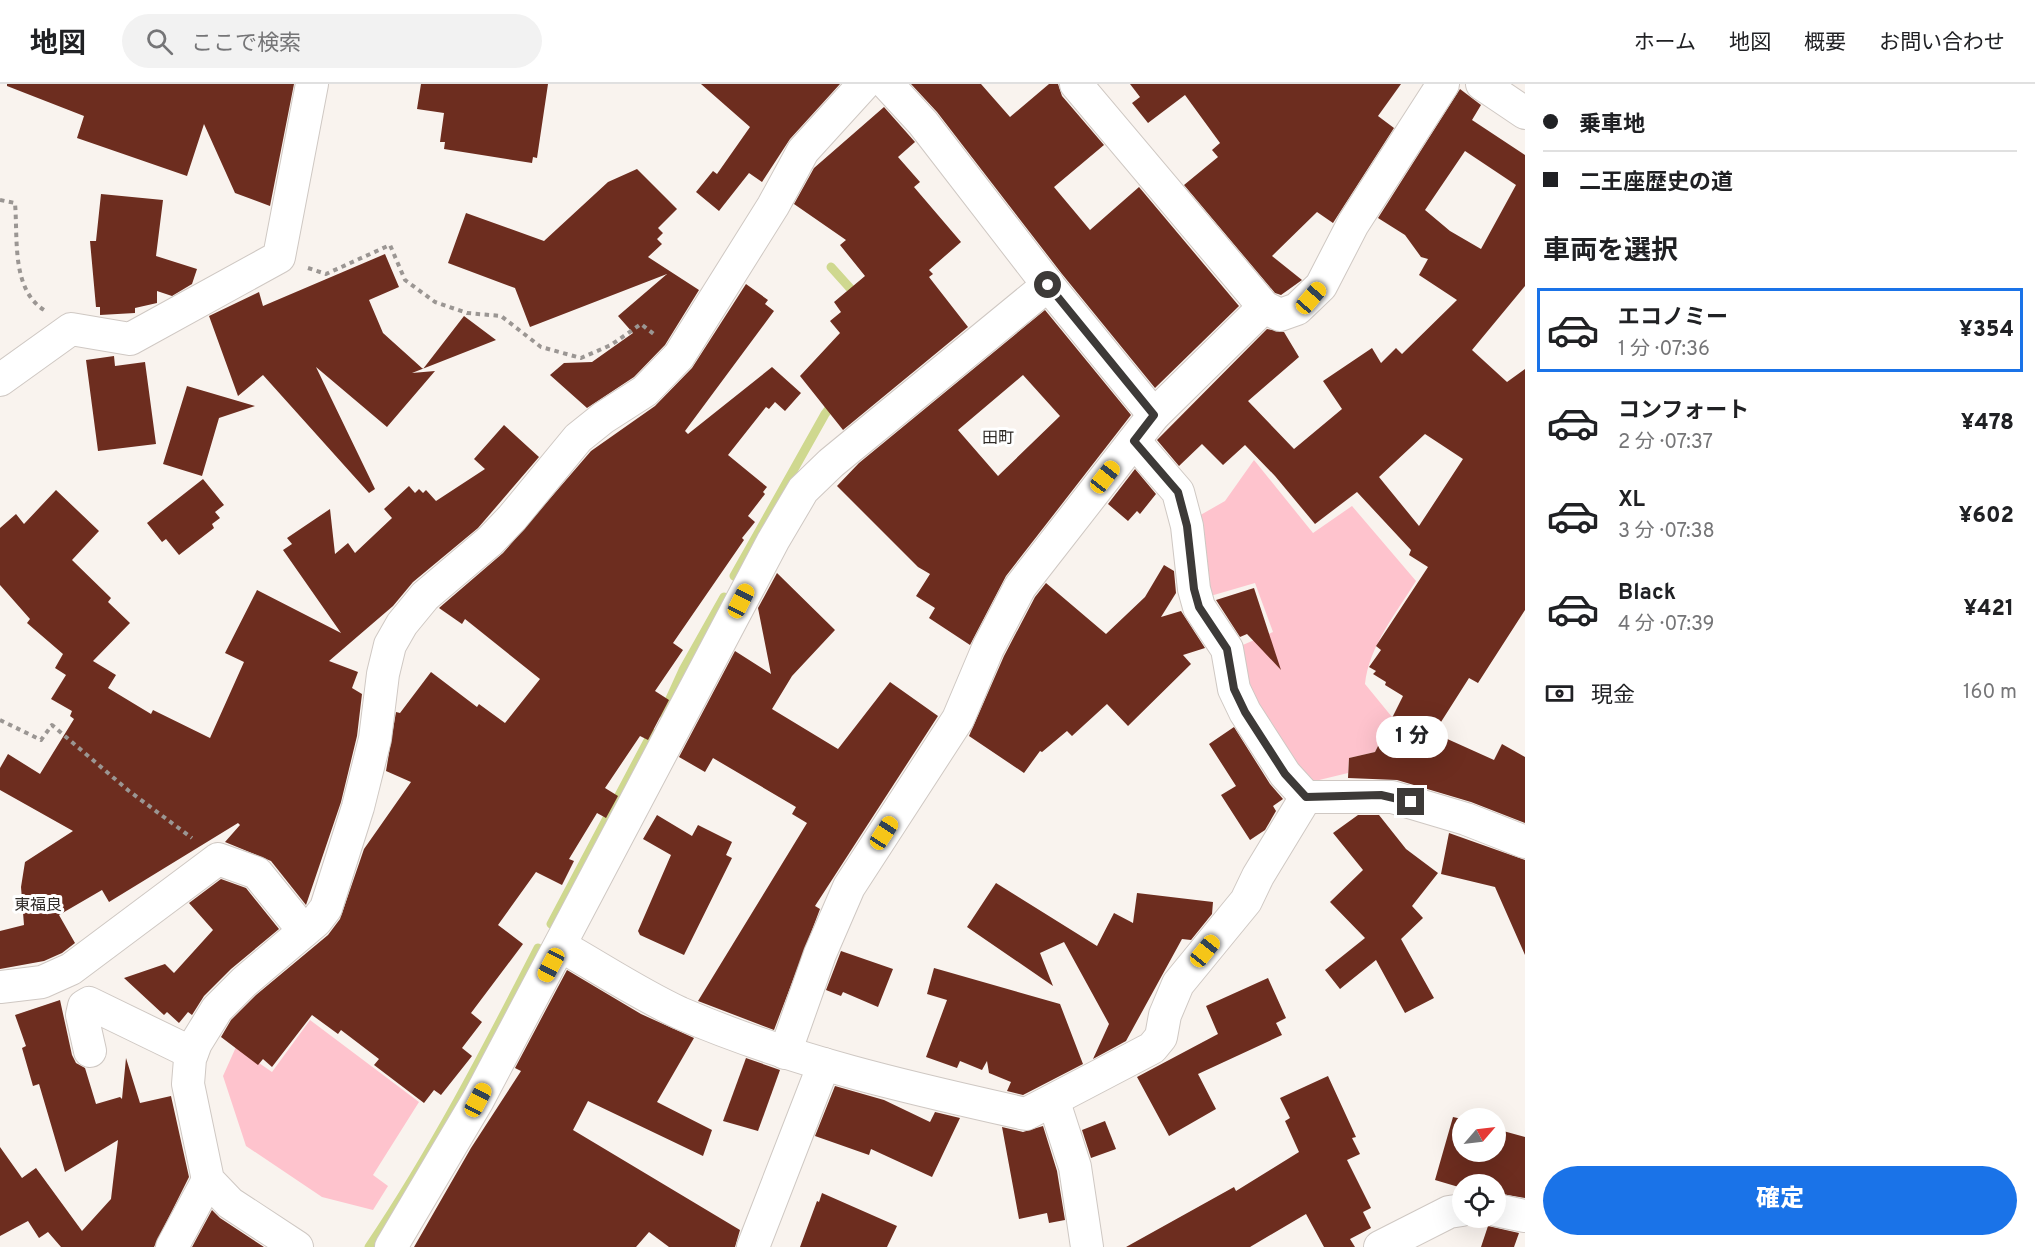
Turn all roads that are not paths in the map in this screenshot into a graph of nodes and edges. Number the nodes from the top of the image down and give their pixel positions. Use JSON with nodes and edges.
{"nodes":[{"id":1,"x":312,"y":84,"type":"edge"},
{"id":2,"x":864,"y":84,"type":"edge"},
{"id":3,"x":887,"y":84,"type":"edge"},
{"id":4,"x":1076,"y":84,"type":"edge"},
{"id":5,"x":1443,"y":84,"type":"edge"},
{"id":6,"x":1482,"y":84,"type":"edge"},
{"id":7,"x":1525,"y":113,"type":"edge"},
{"id":8,"x":1048,"y":285,"type":"junction"},
{"id":9,"x":1264,"y":307,"type":"junction"},
{"id":10,"x":0,"y":380,"type":"edge"},
{"id":11,"x":1154,"y":415,"type":"junction"},
{"id":12,"x":1134,"y":441,"type":"junction"},
{"id":13,"x":1306,"y":797,"type":"junction"},
{"id":14,"x":1525,"y":842,"type":"edge"},
{"id":15,"x":304,"y":931,"type":"junction"},
{"id":16,"x":561,"y":946,"type":"junction"},
{"id":17,"x":0,"y":987,"type":"edge"},
{"id":18,"x":194,"y":1048,"type":"junction"},
{"id":19,"x":90,"y":1051,"type":"dead end"},
{"id":20,"x":785,"y":1053,"type":"junction"},
{"id":21,"x":824,"y":1064,"type":"junction"},
{"id":22,"x":1054,"y":1102,"type":"junction"},
{"id":23,"x":208,"y":1179,"type":"junction"},
{"id":24,"x":1452,"y":1211,"type":"edge"},
{"id":25,"x":1506,"y":1212,"type":"edge"},
{"id":26,"x":1525,"y":1216,"type":"edge"},
{"id":27,"x":172,"y":1247,"type":"edge"},
{"id":28,"x":297,"y":1247,"type":"edge"},
{"id":29,"x":391,"y":1247,"type":"edge"},
{"id":30,"x":753,"y":1247,"type":"edge"},
{"id":31,"x":1087,"y":1247,"type":"edge"},
{"id":32,"x":1380,"y":1247,"type":"edge"}],
"edges":[{"from":1,"to":10,"type":"street"},
{"from":2,"to":15,"type":"street"},
{"from":3,"to":8,"type":"street"},
{"from":4,"to":9,"type":"street"},
{"from":5,"to":9,"type":"street"},
{"from":6,"to":7,"type":"street"},
{"from":8,"to":11,"type":"street"},
{"from":8,"to":16,"type":"street"},
{"from":9,"to":11,"type":"street"},
{"from":11,"to":12,"type":"street"},
{"from":12,"to":13,"type":"street"},
{"from":12,"to":20,"type":"street"},
{"from":13,"to":14,"type":"street"},
{"from":13,"to":22,"type":"street"},
{"from":15,"to":17,"type":"street"},
{"from":15,"to":18,"type":"street"},
{"from":16,"to":20,"type":"street"},
{"from":16,"to":29,"type":"street"},
{"from":18,"to":19,"type":"street"},
{"from":18,"to":23,"type":"street"},
{"from":20,"to":21,"type":"street"},
{"from":21,"to":22,"type":"street"},
{"from":21,"to":30,"type":"street"},
{"from":22,"to":31,"type":"street"},
{"from":23,"to":27,"type":"street"},
{"from":23,"to":28,"type":"street"},
{"from":24,"to":32,"type":"street"},
{"from":25,"to":26,"type":"street"}]}
